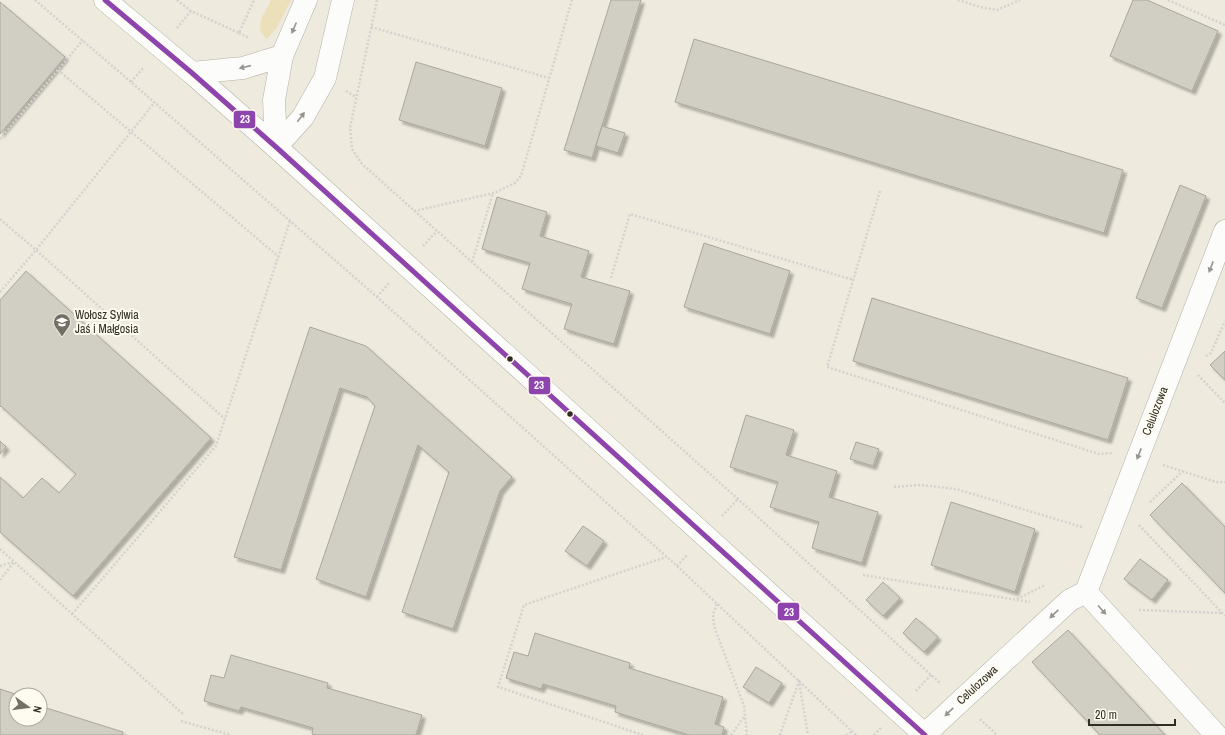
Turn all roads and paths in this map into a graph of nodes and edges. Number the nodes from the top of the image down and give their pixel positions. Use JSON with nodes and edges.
{"nodes":[{"id":1,"x":35,"y":0,"type":"edge"},
{"id":2,"x":105,"y":0,"type":"edge"},
{"id":3,"x":177,"y":0,"type":"edge"},
{"id":4,"x":254,"y":0,"type":"edge"},
{"id":5,"x":306,"y":0,"type":"edge"},
{"id":6,"x":343,"y":0,"type":"edge"},
{"id":7,"x":377,"y":0,"type":"edge"},
{"id":8,"x":572,"y":0,"type":"edge"},
{"id":9,"x":958,"y":0,"type":"edge"},
{"id":10,"x":1020,"y":0,"type":"edge"},
{"id":11,"x":1168,"y":0,"type":"edge"},
{"id":12,"x":1225,"y":25,"type":"edge"},
{"id":13,"x":371,"y":27,"type":"junction"},
{"id":14,"x":83,"y":40,"type":"junction"},
{"id":15,"x":282,"y":56,"type":"junction"},
{"id":16,"x":58,"y":70,"type":"junction"},
{"id":17,"x":192,"y":73,"type":"junction"},
{"id":18,"x":549,"y":78,"type":"junction"},
{"id":19,"x":155,"y":102,"type":"junction"},
{"id":20,"x":131,"y":132,"type":"junction"},
{"id":21,"x":0,"y":139,"type":"edge"},
{"id":22,"x":276,"y":147,"type":"junction"},
{"id":23,"x":880,"y":191,"type":"dead end"},
{"id":24,"x":494,"y":193,"type":"junction"},
{"id":25,"x":414,"y":211,"type":"junction"},
{"id":26,"x":0,"y":219,"type":"edge"},
{"id":27,"x":290,"y":221,"type":"junction"},
{"id":28,"x":1225,"y":231,"type":"edge"},
{"id":29,"x":36,"y":250,"type":"junction"},
{"id":30,"x":279,"y":257,"type":"junction"},
{"id":31,"x":472,"y":262,"type":"junction"},
{"id":32,"x":611,"y":278,"type":"dead end"},
{"id":33,"x":854,"y":280,"type":"junction"},
{"id":34,"x":0,"y":292,"type":"edge"},
{"id":35,"x":1225,"y":321,"type":"edge"},
{"id":36,"x":1211,"y":353,"type":"dead end"},
{"id":37,"x":1195,"y":372,"type":"dead end"},
{"id":38,"x":1225,"y":403,"type":"edge"},
{"id":39,"x":225,"y":419,"type":"junction"},
{"id":40,"x":1114,"y":452,"type":"dead end"},
{"id":41,"x":1138,"y":456,"type":"junction"},
{"id":42,"x":1183,"y":471,"type":"junction"},
{"id":43,"x":1225,"y":482,"type":"edge"},
{"id":44,"x":894,"y":487,"type":"dead end"},
{"id":45,"x":1150,"y":502,"type":"dead end"},
{"id":46,"x":1120,"y":504,"type":"junction"},
{"id":47,"x":1089,"y":529,"type":"dead end"},
{"id":48,"x":0,"y":549,"type":"edge"},
{"id":49,"x":666,"y":556,"type":"junction"},
{"id":50,"x":14,"y":562,"type":"junction"},
{"id":51,"x":0,"y":566,"type":"edge"},
{"id":52,"x":863,"y":575,"type":"dead end"},
{"id":53,"x":0,"y":580,"type":"edge"},
{"id":54,"x":1086,"y":592,"type":"junction"},
{"id":55,"x":1035,"y":603,"type":"dead end"},
{"id":56,"x":717,"y":604,"type":"junction"},
{"id":57,"x":1134,"y":610,"type":"dead end"},
{"id":58,"x":72,"y":614,"type":"junction"},
{"id":59,"x":1224,"y":615,"type":"edge"},
{"id":60,"x":799,"y":681,"type":"junction"},
{"id":61,"x":960,"y":701,"type":"junction"},
{"id":62,"x":183,"y":714,"type":"dead end"},
{"id":63,"x":745,"y":717,"type":"junction"},
{"id":64,"x":181,"y":721,"type":"dead end"},
{"id":65,"x":853,"y":731,"type":"junction"},
{"id":66,"x":231,"y":735,"type":"edge"},
{"id":67,"x":643,"y":735,"type":"edge"},
{"id":68,"x":731,"y":735,"type":"edge"},
{"id":69,"x":747,"y":735,"type":"edge"},
{"id":70,"x":780,"y":735,"type":"edge"},
{"id":71,"x":808,"y":735,"type":"edge"},
{"id":72,"x":846,"y":735,"type":"edge"},
{"id":73,"x":856,"y":735,"type":"edge"},
{"id":74,"x":925,"y":735,"type":"edge"},
{"id":75,"x":997,"y":735,"type":"edge"},
{"id":76,"x":1216,"y":735,"type":"edge"}],
"edges":[{"from":1,"to":14,"type":"path"},
{"from":2,"to":17,"type":"street"},
{"from":3,"to":4,"type":"path"},
{"from":5,"to":15,"type":"street","one_way":true},
{"from":22,"to":6,"type":"street","one_way":true},
{"from":7,"to":13,"type":"path"},
{"from":8,"to":18,"type":"path"},
{"from":9,"to":10,"type":"path"},
{"from":11,"to":12,"type":"path"},
{"from":13,"to":18,"type":"path"},
{"from":13,"to":25,"type":"path"},
{"from":14,"to":16,"type":"path"},
{"from":14,"to":19,"type":"path"},
{"from":15,"to":17,"type":"street","one_way":true},
{"from":15,"to":22,"type":"street"},
{"from":16,"to":20,"type":"path"},
{"from":16,"to":21,"type":"path"},
{"from":17,"to":22,"type":"street"},
{"from":18,"to":24,"type":"path"},
{"from":19,"to":20,"type":"path"},
{"from":19,"to":27,"type":"path"},
{"from":20,"to":29,"type":"path"},
{"from":20,"to":30,"type":"path"},
{"from":22,"to":74,"type":"street"},
{"from":23,"to":33,"type":"path"},
{"from":24,"to":25,"type":"path"},
{"from":24,"to":31,"type":"path"},
{"from":25,"to":31,"type":"path"},
{"from":26,"to":29,"type":"path"},
{"from":27,"to":30,"type":"path"},
{"from":27,"to":49,"type":"path"},
{"from":28,"to":41,"type":"street","name":"Celulozowa","one_way":true},
{"from":29,"to":34,"type":"path"},
{"from":29,"to":39,"type":"path"},
{"from":30,"to":39,"type":"path"},
{"from":31,"to":61,"type":"path"},
{"from":32,"to":33,"type":"path"},
{"from":33,"to":40,"type":"path"},
{"from":35,"to":36,"type":"path"},
{"from":37,"to":38,"type":"path"},
{"from":39,"to":58,"type":"path"},
{"from":41,"to":42,"type":"path"},
{"from":41,"to":46,"type":"street","name":"Celulozowa"},
{"from":42,"to":43,"type":"path"},
{"from":42,"to":45,"type":"path"},
{"from":44,"to":47,"type":"path"},
{"from":46,"to":54,"type":"street","name":"Celulozowa"},
{"from":46,"to":59,"type":"path"},
{"from":48,"to":50,"type":"path"},
{"from":49,"to":56,"type":"path"},
{"from":49,"to":67,"type":"path"},
{"from":50,"to":51,"type":"path"},
{"from":50,"to":53,"type":"path"},
{"from":50,"to":58,"type":"path"},
{"from":52,"to":55,"type":"path"},
{"from":54,"to":61,"type":"street","name":"Celulozowa","one_way":true},
{"from":54,"to":76,"type":"street","one_way":true},
{"from":56,"to":60,"type":"path"},
{"from":56,"to":63,"type":"path"},
{"from":57,"to":59,"type":"path"},
{"from":58,"to":62,"type":"path"},
{"from":60,"to":65,"type":"path"},
{"from":60,"to":70,"type":"path"},
{"from":60,"to":71,"type":"path"},
{"from":61,"to":74,"type":"street","name":"Celulozowa","one_way":true},
{"from":61,"to":75,"type":"path"},
{"from":63,"to":68,"type":"path"},
{"from":63,"to":69,"type":"path"},
{"from":64,"to":66,"type":"path"},
{"from":65,"to":72,"type":"path"},
{"from":65,"to":73,"type":"path"}]}
